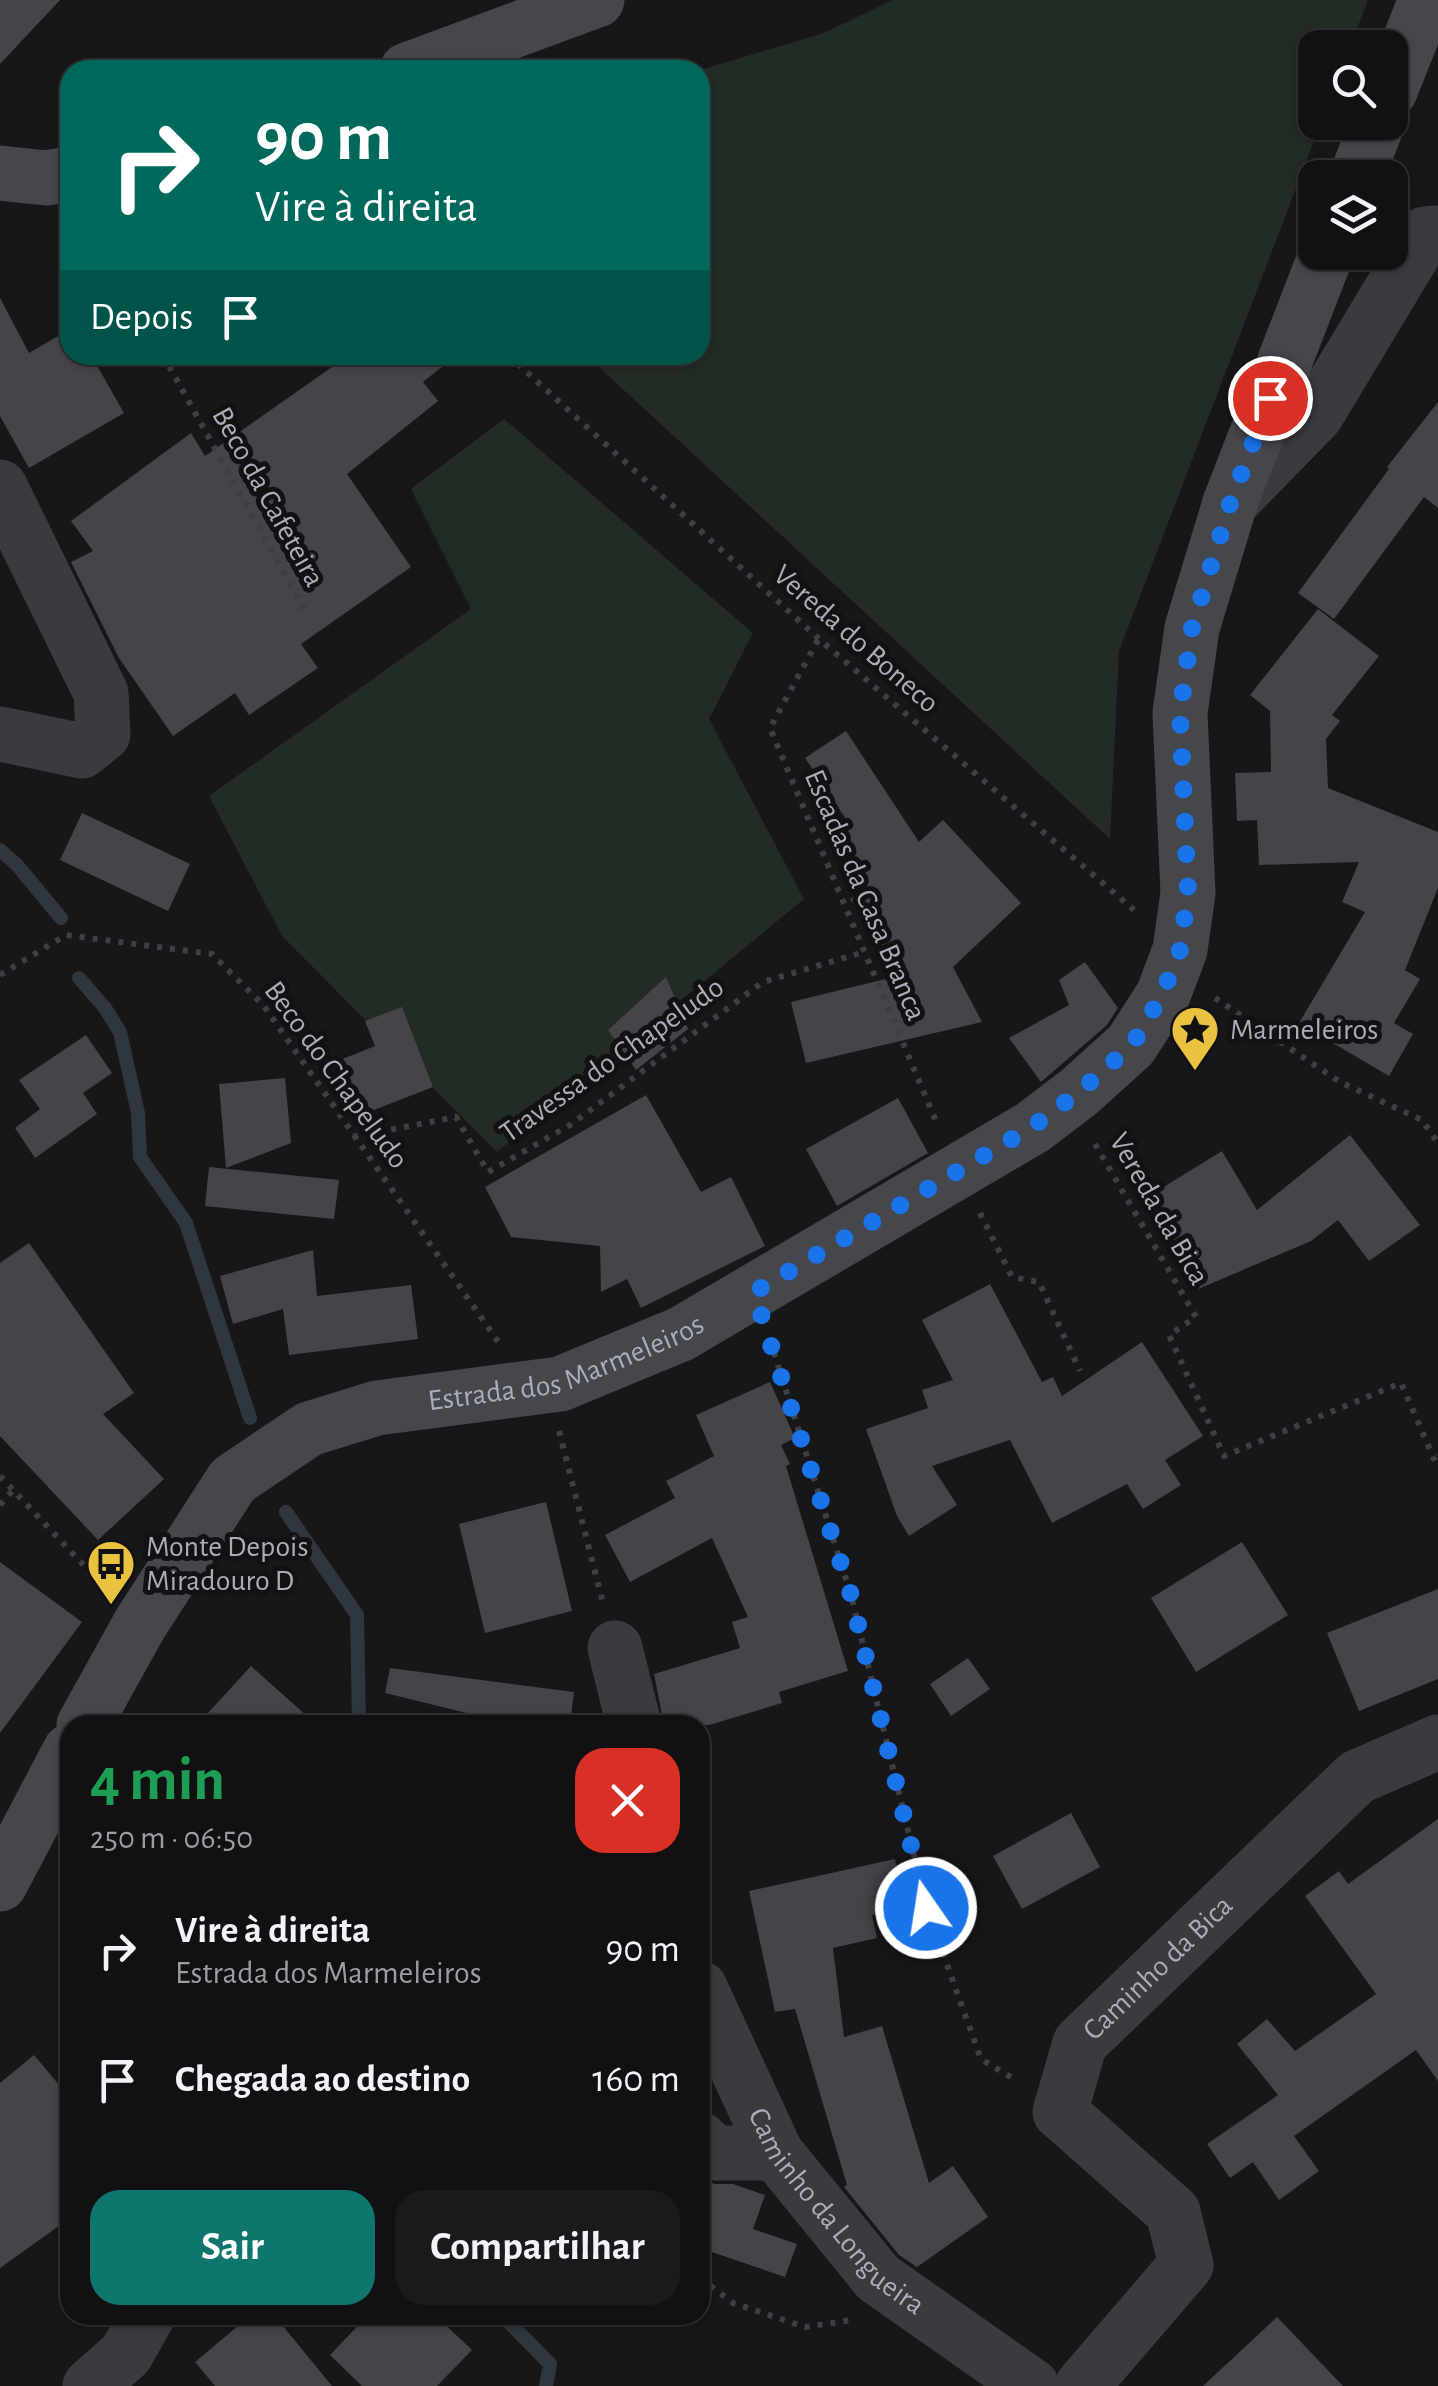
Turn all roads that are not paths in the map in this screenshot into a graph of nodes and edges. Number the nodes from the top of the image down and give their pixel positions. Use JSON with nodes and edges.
{"nodes":[{"id":1,"x":597,"y":0,"type":"edge"},
{"id":2,"x":1426,"y":0,"type":"edge"},
{"id":3,"x":1408,"y":46,"type":"edge"},
{"id":4,"x":434,"y":60,"type":"edge"},
{"id":5,"x":0,"y":173,"type":"edge"},
{"id":6,"x":60,"y":176,"type":"edge"},
{"id":7,"x":1438,"y":233,"type":"edge"},
{"id":8,"x":1320,"y":270,"type":"edge"},
{"id":9,"x":0,"y":487,"type":"edge"},
{"id":10,"x":1230,"y":504,"type":"junction"},
{"id":11,"x":0,"y":734,"type":"edge"},
{"id":12,"x":615,"y":1648,"type":"road end"},
{"id":13,"x":90,"y":1715,"type":"edge"},
{"id":14,"x":632,"y":1715,"type":"edge"},
{"id":15,"x":1438,"y":1742,"type":"edge"},
{"id":16,"x":60,"y":1770,"type":"edge"},
{"id":17,"x":0,"y":1884,"type":"edge"},
{"id":18,"x":710,"y":2010,"type":"edge"},
{"id":19,"x":710,"y":2148,"type":"edge"},
{"id":20,"x":776,"y":2153,"type":"junction"},
{"id":21,"x":142,"y":2325,"type":"edge"},
{"id":22,"x":90,"y":2386,"type":"edge"},
{"id":23,"x":1032,"y":2386,"type":"edge"},
{"id":24,"x":1082,"y":2386,"type":"edge"}],
"edges":[{"from":1,"to":4,"type":"main road"},
{"from":2,"to":3,"type":"main road"},
{"from":5,"to":6,"type":"main road"},
{"from":7,"to":10,"type":"street"},
{"from":8,"to":10,"type":"main road","name":"Estrada dos Marmeleiros"},
{"from":9,"to":11,"type":"street"},
{"from":10,"to":13,"type":"main road","name":"Estrada dos Marmeleiros"},
{"from":12,"to":14,"type":"street"},
{"from":15,"to":24,"type":"street","name":"Caminho da Bica"},
{"from":16,"to":17,"type":"main road"},
{"from":18,"to":20,"type":"street","name":"Caminho da Longueira"},
{"from":19,"to":20,"type":"street"},
{"from":20,"to":23,"type":"street","name":"Caminho da Longueira"},
{"from":21,"to":22,"type":"street"}]}
